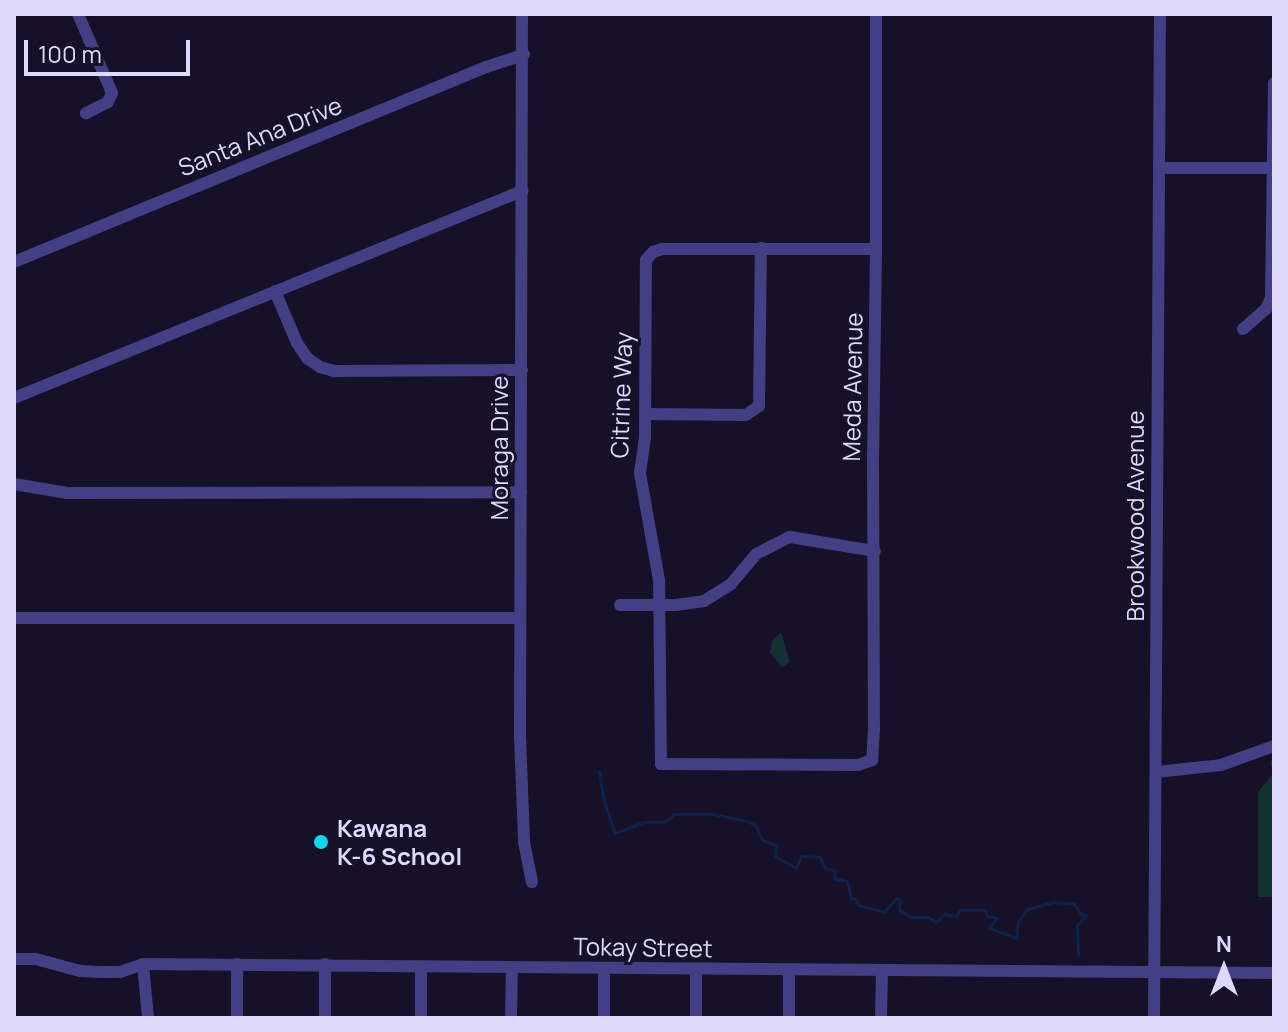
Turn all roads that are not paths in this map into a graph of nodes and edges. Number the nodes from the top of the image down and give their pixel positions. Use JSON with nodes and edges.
{"nodes":[{"id":1,"x":78,"y":14,"type":"edge"},
{"id":2,"x":522,"y":14,"type":"edge"},
{"id":3,"x":876,"y":14,"type":"edge"},
{"id":4,"x":1160,"y":14,"type":"edge"},
{"id":5,"x":524,"y":55,"type":"junction"},
{"id":6,"x":1274,"y":83,"type":"edge"},
{"id":7,"x":86,"y":113,"type":"dead end"},
{"id":8,"x":1159,"y":168,"type":"junction"},
{"id":9,"x":1273,"y":168,"type":"edge"},
{"id":10,"x":522,"y":191,"type":"junction"},
{"id":11,"x":761,"y":248,"type":"junction"},
{"id":12,"x":876,"y":249,"type":"junction"},
{"id":13,"x":14,"y":262,"type":"edge"},
{"id":14,"x":275,"y":291,"type":"junction"},
{"id":15,"x":1243,"y":329,"type":"dead end"},
{"id":16,"x":522,"y":370,"type":"junction"},
{"id":17,"x":14,"y":398,"type":"edge"},
{"id":18,"x":646,"y":414,"type":"junction"},
{"id":19,"x":14,"y":484,"type":"edge"},
{"id":20,"x":521,"y":492,"type":"junction"},
{"id":21,"x":875,"y":551,"type":"junction"},
{"id":22,"x":620,"y":605,"type":"dead end"},
{"id":23,"x":659,"y":605,"type":"junction"},
{"id":24,"x":14,"y":618,"type":"edge"},
{"id":25,"x":520,"y":618,"type":"junction"},
{"id":26,"x":1274,"y":746,"type":"edge"},
{"id":27,"x":661,"y":764,"type":"joint"},
{"id":28,"x":1156,"y":772,"type":"junction"},
{"id":29,"x":532,"y":882,"type":"dead end"},
{"id":30,"x":14,"y":959,"type":"edge"},
{"id":31,"x":143,"y":964,"type":"junction"},
{"id":32,"x":237,"y":964,"type":"junction"},
{"id":33,"x":325,"y":964,"type":"junction"},
{"id":34,"x":421,"y":966,"type":"junction"},
{"id":35,"x":512,"y":968,"type":"junction"},
{"id":36,"x":604,"y":968,"type":"junction"},
{"id":37,"x":696,"y":970,"type":"junction"},
{"id":38,"x":789,"y":971,"type":"junction"},
{"id":39,"x":882,"y":971,"type":"junction"},
{"id":40,"x":1156,"y":973,"type":"junction"},
{"id":41,"x":1274,"y":973,"type":"edge"},
{"id":42,"x":148,"y":1018,"type":"edge"},
{"id":43,"x":237,"y":1018,"type":"edge"},
{"id":44,"x":325,"y":1018,"type":"edge"},
{"id":45,"x":421,"y":1018,"type":"edge"},
{"id":46,"x":511,"y":1018,"type":"edge"},
{"id":47,"x":604,"y":1018,"type":"edge"},
{"id":48,"x":696,"y":1018,"type":"edge"},
{"id":49,"x":789,"y":1018,"type":"edge"},
{"id":50,"x":881,"y":1018,"type":"edge"},
{"id":51,"x":1154,"y":1018,"type":"edge"}],
"edges":[{"from":1,"to":7,"type":"street"},
{"from":2,"to":5,"type":"street","name":"Moraga Drive"},
{"from":3,"to":12,"type":"street","name":"Meda Avenue"},
{"from":4,"to":8,"type":"street","name":"Brookwood Avenue"},
{"from":5,"to":10,"type":"street","name":"Moraga Drive"},
{"from":5,"to":13,"type":"street","name":"Santa Ana Drive"},
{"from":6,"to":9,"type":"street"},
{"from":8,"to":9,"type":"street"},
{"from":8,"to":28,"type":"street","name":"Brookwood Avenue"},
{"from":9,"to":15,"type":"street"},
{"from":10,"to":14,"type":"street"},
{"from":10,"to":16,"type":"street","name":"Moraga Drive"},
{"from":11,"to":12,"type":"street","name":"Citrine Way"},
{"from":11,"to":18,"type":"street","name":"Citrine Way"},
{"from":11,"to":18,"type":"street"},
{"from":12,"to":21,"type":"street","name":"Meda Avenue"},
{"from":14,"to":16,"type":"street"},
{"from":14,"to":17,"type":"street"},
{"from":16,"to":20,"type":"street","name":"Moraga Drive"},
{"from":18,"to":23,"type":"street","name":"Citrine Way"},
{"from":19,"to":20,"type":"street"},
{"from":20,"to":25,"type":"street","name":"Moraga Drive"},
{"from":21,"to":23,"type":"street"},
{"from":21,"to":27,"type":"street","name":"Meda Avenue"},
{"from":22,"to":23,"type":"street"},
{"from":23,"to":27,"type":"street","name":"Citrine Way"},
{"from":24,"to":25,"type":"street"},
{"from":25,"to":29,"type":"street","name":"Moraga Drive"},
{"from":26,"to":28,"type":"street"},
{"from":28,"to":40,"type":"street","name":"Brookwood Avenue"},
{"from":30,"to":31,"type":"street","name":"Tokay Street"},
{"from":31,"to":32,"type":"street","name":"Tokay Street"},
{"from":31,"to":42,"type":"street"},
{"from":32,"to":33,"type":"street","name":"Tokay Street"},
{"from":32,"to":43,"type":"street"},
{"from":33,"to":34,"type":"street","name":"Tokay Street"},
{"from":33,"to":44,"type":"street"},
{"from":34,"to":35,"type":"street","name":"Tokay Street"},
{"from":34,"to":45,"type":"street"},
{"from":35,"to":36,"type":"street","name":"Tokay Street"},
{"from":35,"to":46,"type":"street"},
{"from":36,"to":37,"type":"street","name":"Tokay Street"},
{"from":36,"to":47,"type":"street"},
{"from":37,"to":38,"type":"street","name":"Tokay Street"},
{"from":37,"to":48,"type":"street"},
{"from":38,"to":39,"type":"street","name":"Tokay Street"},
{"from":38,"to":49,"type":"street"},
{"from":39,"to":40,"type":"street","name":"Tokay Street"},
{"from":39,"to":50,"type":"street"},
{"from":40,"to":41,"type":"street","name":"Tokay Street"},
{"from":40,"to":51,"type":"street","name":"Brookwood Avenue"}]}
